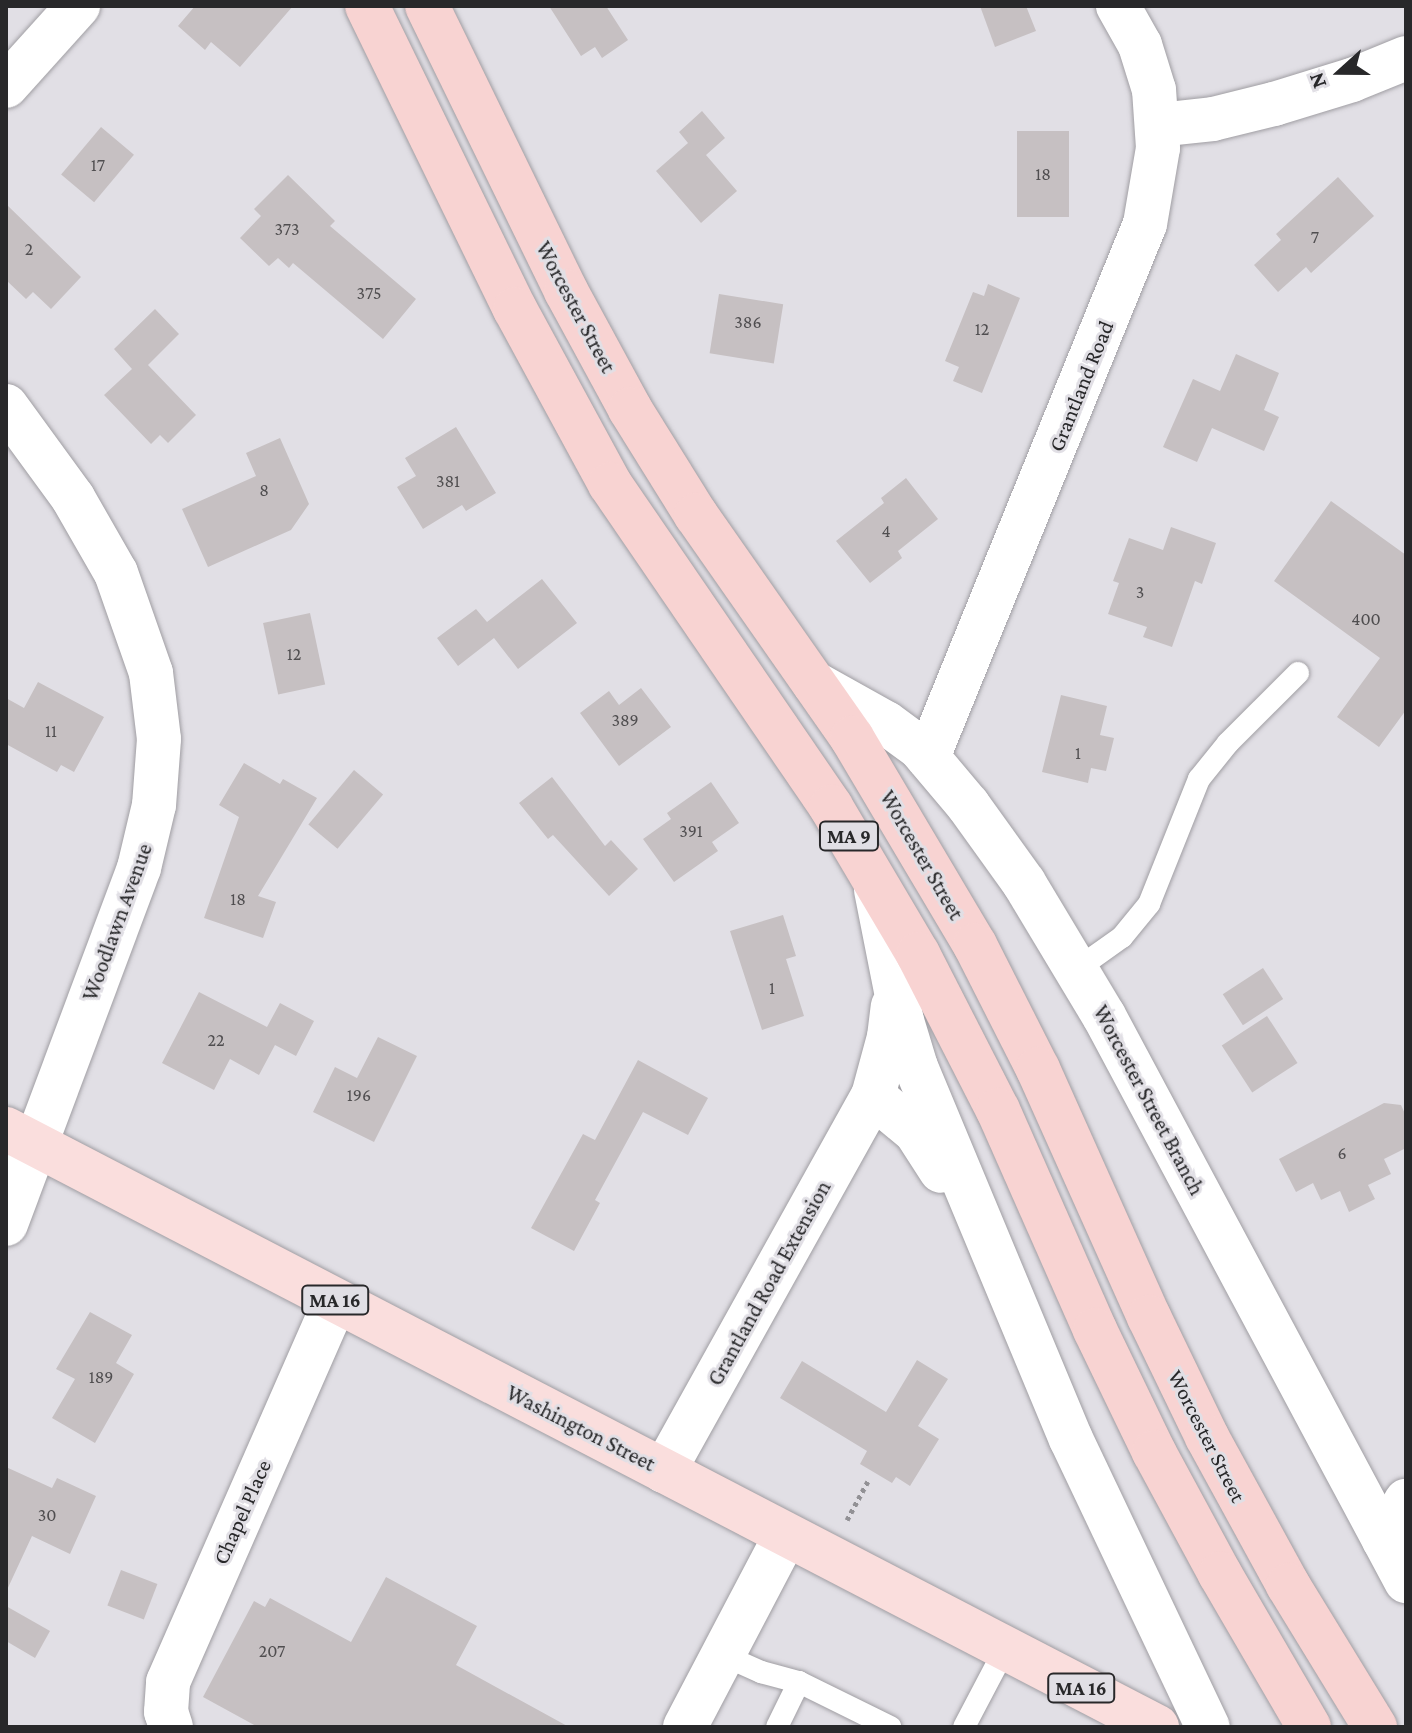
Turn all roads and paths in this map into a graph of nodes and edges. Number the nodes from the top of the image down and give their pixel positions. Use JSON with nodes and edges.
{"nodes":[{"id":1,"x":78,"y":6,"type":"edge"},
{"id":2,"x":367,"y":6,"type":"edge"},
{"id":3,"x":427,"y":6,"type":"edge"},
{"id":4,"x":1118,"y":6,"type":"edge"},
{"id":5,"x":1406,"y":58,"type":"edge"},
{"id":6,"x":6,"y":86,"type":"edge"},
{"id":7,"x":1158,"y":125,"type":"junction"},
{"id":8,"x":6,"y":406,"type":"edge"},
{"id":9,"x":1298,"y":673,"type":"dead end"},
{"id":10,"x":814,"y":683,"type":"junction"},
{"id":11,"x":928,"y":757,"type":"junction"},
{"id":12,"x":873,"y":876,"type":"junction"},
{"id":13,"x":1077,"y":969,"type":"junction"},
{"id":14,"x":894,"y":975,"type":"junction"},
{"id":15,"x":873,"y":1096,"type":"junction"},
{"id":16,"x":20,"y":1136,"type":"edge"},
{"id":17,"x":6,"y":1224,"type":"edge"},
{"id":18,"x":1000,"y":1269,"type":"junction"},
{"id":19,"x":335,"y":1301,"type":"junction"},
{"id":20,"x":664,"y":1471,"type":"junction"},
{"id":21,"x":868,"y":1481,"type":"dead end"},
{"id":22,"x":1406,"y":1501,"type":"edge"},
{"id":23,"x":845,"y":1525,"type":"dead end"},
{"id":24,"x":786,"y":1535,"type":"junction"},
{"id":25,"x":1384,"y":1540,"type":"junction"},
{"id":26,"x":1406,"y":1581,"type":"edge"},
{"id":27,"x":1005,"y":1649,"type":"junction"},
{"id":28,"x":723,"y":1655,"type":"junction"},
{"id":29,"x":799,"y":1682,"type":"junction"},
{"id":30,"x":171,"y":1727,"type":"edge"},
{"id":31,"x":685,"y":1727,"type":"edge"},
{"id":32,"x":777,"y":1727,"type":"edge"},
{"id":33,"x":890,"y":1727,"type":"edge"},
{"id":34,"x":964,"y":1727,"type":"edge"},
{"id":35,"x":1157,"y":1727,"type":"edge"},
{"id":36,"x":1208,"y":1727,"type":"edge"},
{"id":37,"x":1309,"y":1727,"type":"edge"},
{"id":38,"x":1375,"y":1727,"type":"edge"}],
"edges":[{"from":1,"to":6,"type":"street"},
{"from":2,"to":12,"type":"highway","number":"MA 9"},
{"from":3,"to":10,"type":"highway","name":"Worcester Street","number":"MA 9"},
{"from":4,"to":7,"type":"street","name":"Grantland Road"},
{"from":5,"to":7,"type":"street"},
{"from":7,"to":11,"type":"street","name":"Grantland Road"},
{"from":8,"to":16,"type":"street","name":"Woodlawn Avenue"},
{"from":9,"to":13,"type":"lane"},
{"from":10,"to":11,"type":"street","name":"Worcester Street Branch"},
{"from":10,"to":38,"type":"highway","name":"Worcester Street","number":"MA 9"},
{"from":11,"to":13,"type":"street","name":"Worcester Street Branch"},
{"from":12,"to":14,"type":"street"},
{"from":12,"to":37,"type":"highway","number":"MA 9"},
{"from":13,"to":25,"type":"street","name":"Worcester Street Branch"},
{"from":14,"to":15,"type":"street","name":"Grantland Road Extension"},
{"from":14,"to":18,"type":"street"},
{"from":15,"to":18,"type":"street"},
{"from":15,"to":20,"type":"street","name":"Grantland Road Extension"},
{"from":16,"to":17,"type":"street","name":"Woodlawn Avenue"},
{"from":16,"to":19,"type":"main road","name":"Washington Street","number":"MA 16"},
{"from":18,"to":36,"type":"street"},
{"from":19,"to":20,"type":"main road","name":"Washington Street","number":"MA 16"},
{"from":19,"to":30,"type":"street","name":"Chapel Place"},
{"from":20,"to":24,"type":"main road","name":"Washington Street","number":"MA 16"},
{"from":21,"to":23,"type":"path"},
{"from":22,"to":25,"type":"street"},
{"from":24,"to":27,"type":"main road","name":"Washington Street","number":"MA 16"},
{"from":24,"to":28,"type":"street"},
{"from":25,"to":26,"type":"street","name":"Worcester Street Branch"},
{"from":27,"to":34,"type":"lane"},
{"from":27,"to":35,"type":"main road","name":"Washington Street","number":"MA 16"},
{"from":28,"to":29,"type":"lane"},
{"from":28,"to":31,"type":"street"},
{"from":29,"to":32,"type":"lane"},
{"from":29,"to":33,"type":"lane"}]}
